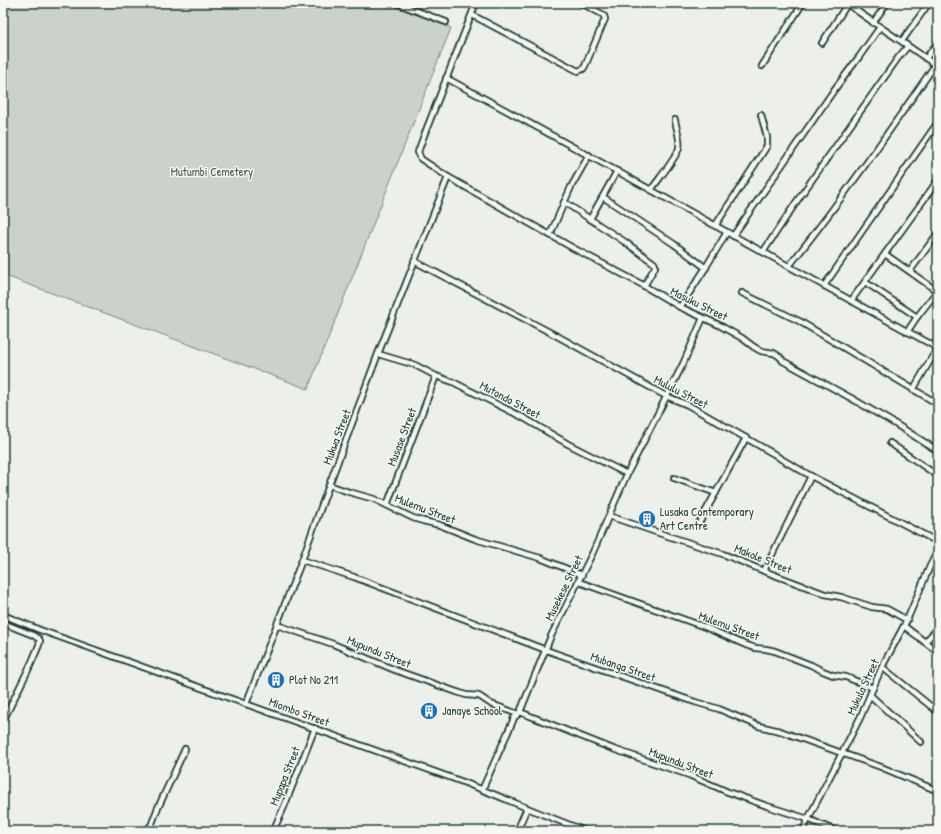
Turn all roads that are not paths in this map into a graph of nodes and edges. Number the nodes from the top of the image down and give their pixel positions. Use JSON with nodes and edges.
{"nodes":[{"id":1,"x":396,"y":3,"type":"edge"},
{"id":2,"x":476,"y":3,"type":"edge"},
{"id":3,"x":581,"y":3,"type":"edge"},
{"id":4,"x":803,"y":3,"type":"edge"},
{"id":5,"x":847,"y":3,"type":"edge"},
{"id":6,"x":887,"y":3,"type":"edge"},
{"id":7,"x":929,"y":3,"type":"edge"},
{"id":8,"x":408,"y":5,"type":"edge"},
{"id":9,"x":472,"y":15,"type":"junction"},
{"id":10,"x":446,"y":22,"type":"dead end"},
{"id":11,"x":873,"y":23,"type":"junction"},
{"id":12,"x":880,"y":27,"type":"junction"},
{"id":13,"x":902,"y":41,"type":"junction"},
{"id":14,"x":938,"y":42,"type":"edge"},
{"id":15,"x":822,"y":43,"type":"dead end"},
{"id":16,"x":908,"y":46,"type":"junction"},
{"id":17,"x":926,"y":58,"type":"junction"},
{"id":18,"x":762,"y":66,"type":"dead end"},
{"id":19,"x":936,"y":66,"type":"edge"},
{"id":20,"x":446,"y":78,"type":"junction"},
{"id":21,"x":761,"y":115,"type":"dead end"},
{"id":22,"x":674,"y":120,"type":"dead end"},
{"id":23,"x":938,"y":122,"type":"edge"},
{"id":24,"x":589,"y":155,"type":"junction"},
{"id":25,"x":617,"y":171,"type":"junction"},
{"id":26,"x":448,"y":177,"type":"junction"},
{"id":27,"x":938,"y":180,"type":"edge"},
{"id":28,"x":651,"y":190,"type":"junction"},
{"id":29,"x":603,"y":197,"type":"junction"},
{"id":30,"x":564,"y":202,"type":"junction"},
{"id":31,"x":590,"y":219,"type":"junction"},
{"id":32,"x":715,"y":226,"type":"junction"},
{"id":33,"x":727,"y":232,"type":"junction"},
{"id":34,"x":938,"y":233,"type":"edge"},
{"id":35,"x":550,"y":235,"type":"junction"},
{"id":36,"x":732,"y":236,"type":"junction"},
{"id":37,"x":763,"y":252,"type":"junction"},
{"id":38,"x":885,"y":254,"type":"junction"},
{"id":39,"x":414,"y":261,"type":"junction"},
{"id":40,"x":789,"y":266,"type":"junction"},
{"id":41,"x":706,"y":268,"type":"junction"},
{"id":42,"x":910,"y":271,"type":"junction"},
{"id":43,"x":864,"y":282,"type":"junction"},
{"id":44,"x":644,"y":286,"type":"junction"},
{"id":45,"x":824,"y":286,"type":"junction"},
{"id":46,"x":937,"y":291,"type":"edge"},
{"id":47,"x":742,"y":293,"type":"dead end"},
{"id":48,"x":851,"y":301,"type":"junction"},
{"id":49,"x":680,"y":307,"type":"junction"},
{"id":50,"x":917,"y":317,"type":"junction"},
{"id":51,"x":703,"y":318,"type":"junction"},
{"id":52,"x":907,"y":332,"type":"junction"},
{"id":53,"x":938,"y":347,"type":"edge"},
{"id":54,"x":378,"y":354,"type":"junction"},
{"id":55,"x":436,"y":376,"type":"junction"},
{"id":56,"x":913,"y":390,"type":"junction"},
{"id":57,"x":666,"y":396,"type":"junction"},
{"id":58,"x":938,"y":404,"type":"edge"},
{"id":59,"x":746,"y":438,"type":"junction"},
{"id":60,"x":890,"y":442,"type":"dead end"},
{"id":61,"x":938,"y":451,"type":"edge"},
{"id":62,"x":627,"y":474,"type":"junction"},
{"id":63,"x":811,"y":476,"type":"junction"},
{"id":64,"x":938,"y":476,"type":"edge"},
{"id":65,"x":674,"y":478,"type":"dead end"},
{"id":66,"x":329,"y":485,"type":"junction"},
{"id":67,"x":716,"y":493,"type":"junction"},
{"id":68,"x":387,"y":505,"type":"junction"},
{"id":69,"x":610,"y":516,"type":"junction"},
{"id":70,"x":698,"y":525,"type":"dead end"},
{"id":71,"x":938,"y":542,"type":"edge"},
{"id":72,"x":938,"y":550,"type":"edge"},
{"id":73,"x":302,"y":560,"type":"junction"},
{"id":74,"x":764,"y":571,"type":"junction"},
{"id":75,"x":582,"y":575,"type":"junction"},
{"id":76,"x":579,"y":582,"type":"junction"},
{"id":77,"x":3,"y":615,"type":"edge"},
{"id":78,"x":907,"y":620,"type":"junction"},
{"id":79,"x":3,"y":624,"type":"edge"},
{"id":80,"x":277,"y":625,"type":"junction"},
{"id":81,"x":904,"y":626,"type":"junction"},
{"id":82,"x":938,"y":628,"type":"edge"},
{"id":83,"x":925,"y":642,"type":"junction"},
{"id":84,"x":546,"y":650,"type":"junction"},
{"id":85,"x":938,"y":652,"type":"edge"},
{"id":86,"x":882,"y":667,"type":"junction"},
{"id":87,"x":873,"y":688,"type":"junction"},
{"id":88,"x":870,"y":695,"type":"junction"},
{"id":89,"x":246,"y":704,"type":"junction"},
{"id":90,"x":937,"y":710,"type":"edge"},
{"id":91,"x":519,"y":713,"type":"junction"},
{"id":92,"x":3,"y":721,"type":"edge"},
{"id":93,"x":315,"y":728,"type":"junction"},
{"id":94,"x":921,"y":742,"type":"dead end"},
{"id":95,"x":185,"y":749,"type":"dead end"},
{"id":96,"x":842,"y":753,"type":"junction"},
{"id":97,"x":482,"y":790,"type":"junction"},
{"id":98,"x":938,"y":791,"type":"edge"},
{"id":99,"x":527,"y":808,"type":"junction"},
{"id":100,"x":808,"y":819,"type":"junction"},
{"id":101,"x":152,"y":828,"type":"edge"},
{"id":102,"x":144,"y":831,"type":"edge"},
{"id":103,"x":273,"y":831,"type":"edge"},
{"id":104,"x":517,"y":831,"type":"edge"},
{"id":105,"x":586,"y":831,"type":"edge"},
{"id":106,"x":803,"y":831,"type":"edge"},
{"id":107,"x":836,"y":831,"type":"edge"}],
"edges":[{"from":1,"to":8,"type":"street"},
{"from":2,"to":9,"type":"street","name":"Masuku Street"},
{"from":3,"to":9,"type":"street"},
{"from":4,"to":18,"type":"street"},
{"from":5,"to":11,"type":"street"},
{"from":5,"to":15,"type":"street"},
{"from":6,"to":11,"type":"street"},
{"from":7,"to":13,"type":"street"},
{"from":8,"to":10,"type":"street"},
{"from":9,"to":20,"type":"street","name":"Masuku Street"},
{"from":11,"to":12,"type":"street"},
{"from":12,"to":13,"type":"street"},
{"from":12,"to":36,"type":"street"},
{"from":13,"to":16,"type":"street"},
{"from":14,"to":17,"type":"street"},
{"from":16,"to":17,"type":"street"},
{"from":16,"to":37,"type":"street"},
{"from":17,"to":19,"type":"street"},
{"from":19,"to":40,"type":"street"},
{"from":20,"to":24,"type":"street"},
{"from":20,"to":26,"type":"street","name":"Masuku Street"},
{"from":21,"to":32,"type":"street"},
{"from":22,"to":28,"type":"street"},
{"from":23,"to":45,"type":"street"},
{"from":24,"to":25,"type":"street"},
{"from":24,"to":30,"type":"street"},
{"from":25,"to":28,"type":"street"},
{"from":25,"to":29,"type":"street"},
{"from":26,"to":35,"type":"street","name":"Masuku Street"},
{"from":26,"to":39,"type":"street","name":"Mukwa Street"},
{"from":27,"to":38,"type":"street"},
{"from":28,"to":32,"type":"street"},
{"from":29,"to":31,"type":"street"},
{"from":29,"to":41,"type":"street"},
{"from":30,"to":31,"type":"street"},
{"from":30,"to":35,"type":"street"},
{"from":31,"to":44,"type":"street"},
{"from":32,"to":33,"type":"street"},
{"from":33,"to":36,"type":"street"},
{"from":33,"to":41,"type":"street"},
{"from":34,"to":42,"type":"street"},
{"from":35,"to":44,"type":"street","name":"Masuku Street"},
{"from":36,"to":37,"type":"street"},
{"from":37,"to":40,"type":"street"},
{"from":38,"to":42,"type":"street"},
{"from":38,"to":43,"type":"street"},
{"from":39,"to":54,"type":"street","name":"Mukwa Street"},
{"from":39,"to":57,"type":"street","name":"Mululu Street"},
{"from":40,"to":45,"type":"street"},
{"from":41,"to":49,"type":"street"},
{"from":42,"to":46,"type":"street"},
{"from":43,"to":48,"type":"street"},
{"from":43,"to":50,"type":"street"},
{"from":44,"to":49,"type":"street","name":"Masuku Street"},
{"from":45,"to":48,"type":"street"},
{"from":46,"to":50,"type":"street"},
{"from":47,"to":56,"type":"street"},
{"from":48,"to":52,"type":"street"},
{"from":49,"to":51,"type":"street","name":"Masuku Street"},
{"from":50,"to":52,"type":"street"},
{"from":51,"to":57,"type":"street","name":"Musekese Street"},
{"from":51,"to":61,"type":"street","name":"Masuku Street"},
{"from":52,"to":53,"type":"street"},
{"from":53,"to":56,"type":"street"},
{"from":54,"to":55,"type":"street","name":"Mutondo Street"},
{"from":54,"to":66,"type":"street","name":"Mukwa Street"},
{"from":55,"to":62,"type":"street","name":"Mutondo Street"},
{"from":55,"to":68,"type":"street","name":"Musase Street"},
{"from":56,"to":58,"type":"street"},
{"from":57,"to":59,"type":"street","name":"Mululu Street"},
{"from":57,"to":62,"type":"street","name":"Musekese Street"},
{"from":59,"to":63,"type":"street","name":"Mululu Street"},
{"from":59,"to":67,"type":"street"},
{"from":60,"to":64,"type":"street"},
{"from":62,"to":69,"type":"street","name":"Musekese Street"},
{"from":63,"to":71,"type":"street","name":"Mululu Street"},
{"from":63,"to":74,"type":"street"},
{"from":65,"to":67,"type":"street"},
{"from":66,"to":68,"type":"street","name":"Mulemu Street"},
{"from":66,"to":73,"type":"street","name":"Mukwa Street"},
{"from":67,"to":70,"type":"street"},
{"from":68,"to":75,"type":"street","name":"Mulemu Street"},
{"from":69,"to":74,"type":"street","name":"Makole Street"},
{"from":69,"to":75,"type":"street","name":"Musekese Street"},
{"from":72,"to":78,"type":"street","name":"Mukula Street"},
{"from":73,"to":80,"type":"street","name":"Mukwa Street"},
{"from":73,"to":84,"type":"street","name":"Mubanga Street"},
{"from":74,"to":78,"type":"street","name":"Makole Street"},
{"from":75,"to":76,"type":"street","name":"Musekese Street"},
{"from":76,"to":84,"type":"street","name":"Musekese Street"},
{"from":76,"to":87,"type":"street","name":"Mulemu Street"},
{"from":77,"to":89,"type":"street","name":"Miombo Street"},
{"from":78,"to":81,"type":"street","name":"Mukula Street"},
{"from":79,"to":92,"type":"street"},
{"from":80,"to":89,"type":"street","name":"Mukwa Street"},
{"from":80,"to":91,"type":"street","name":"Mupundu Street"},
{"from":81,"to":83,"type":"street"},
{"from":81,"to":86,"type":"street","name":"Mukula Street"},
{"from":82,"to":83,"type":"street"},
{"from":83,"to":85,"type":"street"},
{"from":84,"to":91,"type":"street","name":"Musekese Street"},
{"from":84,"to":96,"type":"street","name":"Mubanga Street"},
{"from":86,"to":87,"type":"street","name":"Mukula Street"},
{"from":86,"to":90,"type":"street"},
{"from":87,"to":88,"type":"street","name":"Mukula Street"},
{"from":88,"to":94,"type":"street"},
{"from":88,"to":96,"type":"street","name":"Mukula Street"},
{"from":89,"to":93,"type":"street","name":"Miombo Street"},
{"from":91,"to":97,"type":"street","name":"Musekese Street"},
{"from":91,"to":100,"type":"street","name":"Mupundu Street"},
{"from":93,"to":97,"type":"street","name":"Miombo Street"},
{"from":93,"to":103,"type":"street","name":"Mupapa Street"},
{"from":95,"to":101,"type":"street"},
{"from":96,"to":98,"type":"street","name":"Mubanga Street"},
{"from":96,"to":100,"type":"street","name":"Mukula Street"},
{"from":97,"to":99,"type":"street","name":"Miombo Street"},
{"from":99,"to":104,"type":"street"},
{"from":99,"to":105,"type":"street","name":"Miombo Street"},
{"from":100,"to":106,"type":"street","name":"Mukula Street"},
{"from":100,"to":107,"type":"street","name":"Mupundu Street"},
{"from":101,"to":102,"type":"street"}]}
